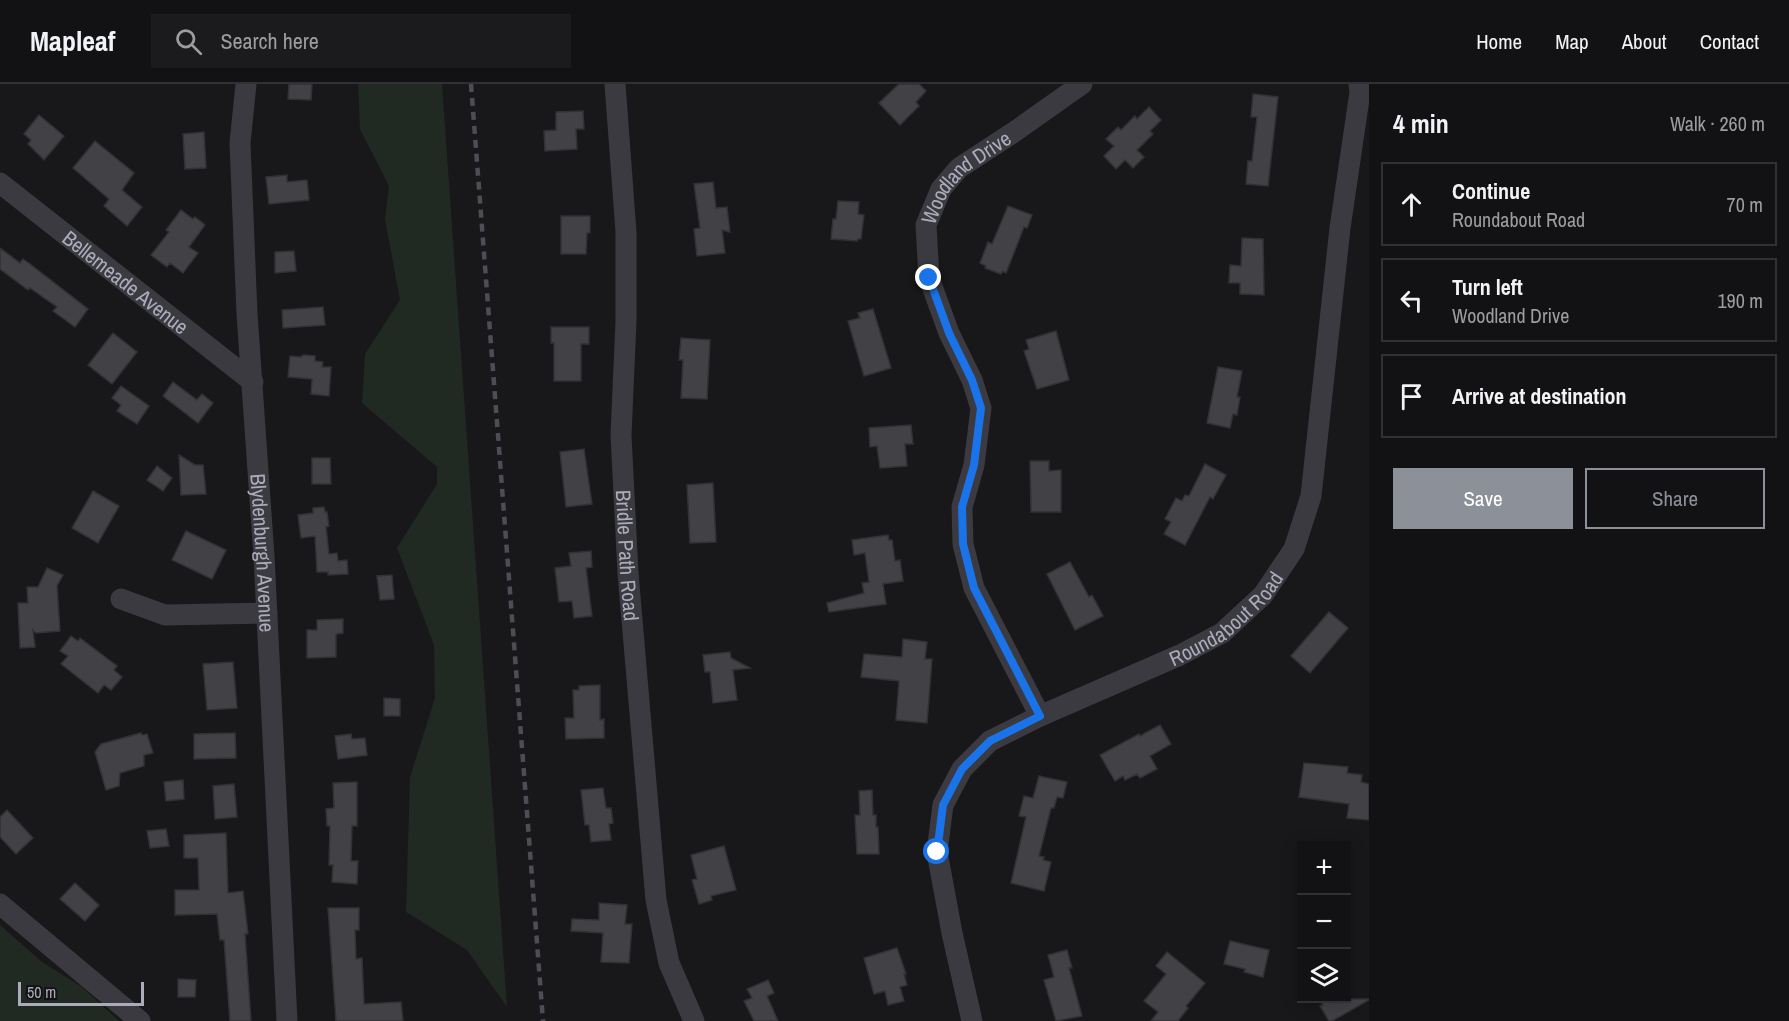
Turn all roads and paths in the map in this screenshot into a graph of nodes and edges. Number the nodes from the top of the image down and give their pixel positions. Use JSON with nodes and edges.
{"nodes":[{"id":1,"x":246,"y":84,"type":"edge"},
{"id":2,"x":615,"y":84,"type":"edge"},
{"id":3,"x":1082,"y":84,"type":"edge"},
{"id":4,"x":1359,"y":84,"type":"edge"},
{"id":5,"x":0,"y":183,"type":"edge"},
{"id":6,"x":253,"y":382,"type":"junction"},
{"id":7,"x":121,"y":599,"type":"dead end"},
{"id":8,"x":267,"y":613,"type":"junction"},
{"id":9,"x":1040,"y":716,"type":"junction"},
{"id":10,"x":0,"y":904,"type":"edge"},
{"id":11,"x":140,"y":1021,"type":"edge"},
{"id":12,"x":288,"y":1021,"type":"edge"},
{"id":13,"x":694,"y":1021,"type":"edge"},
{"id":14,"x":972,"y":1021,"type":"edge"}],
"edges":[{"from":1,"to":6,"type":"street","name":"Blydenburgh Avenue"},
{"from":2,"to":13,"type":"street","name":"Bridle Path Road"},
{"from":3,"to":9,"type":"street","name":"Woodland Drive"},
{"from":4,"to":9,"type":"street","name":"Roundabout Road"},
{"from":5,"to":6,"type":"street","name":"Bellemeade Avenue"},
{"from":6,"to":8,"type":"street","name":"Blydenburgh Avenue"},
{"from":7,"to":8,"type":"street"},
{"from":8,"to":12,"type":"street","name":"Blydenburgh Avenue"},
{"from":9,"to":14,"type":"street","name":"Roundabout Road"},
{"from":10,"to":11,"type":"street"}]}
